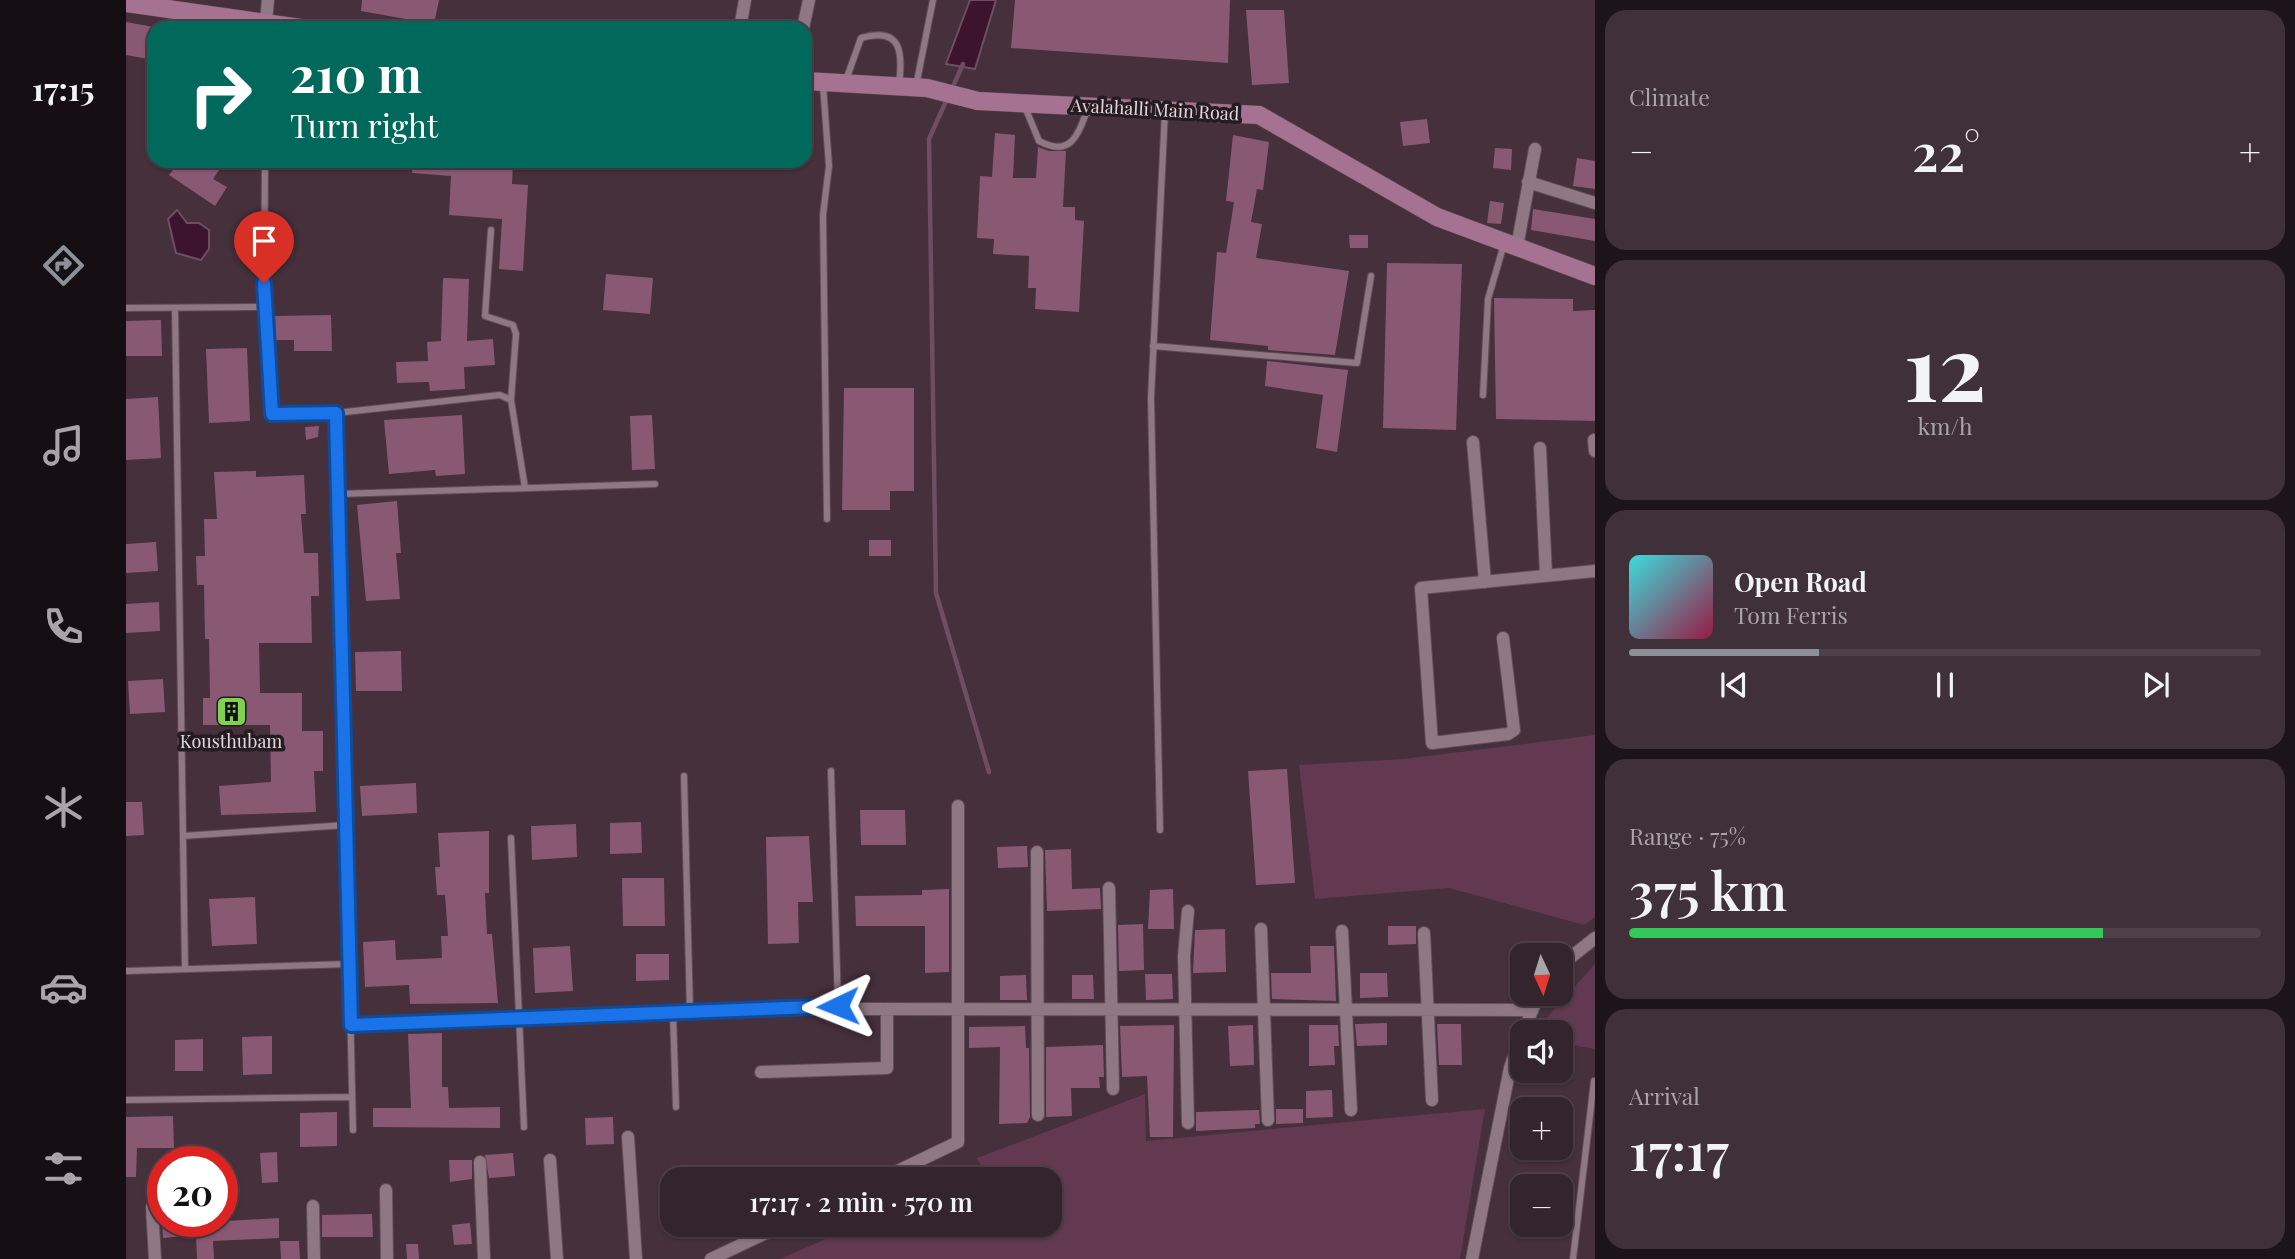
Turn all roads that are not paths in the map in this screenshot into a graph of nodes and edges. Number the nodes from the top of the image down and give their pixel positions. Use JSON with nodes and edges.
{"nodes":[{"id":1,"x":268,"y":0,"type":"edge"},
{"id":2,"x":745,"y":0,"type":"edge"},
{"id":3,"x":809,"y":0,"type":"edge"},
{"id":4,"x":933,"y":0,"type":"edge"},
{"id":5,"x":126,"y":3,"type":"edge"},
{"id":6,"x":241,"y":21,"type":"edge"},
{"id":7,"x":266,"y":21,"type":"edge"},
{"id":8,"x":741,"y":21,"type":"edge"},
{"id":9,"x":804,"y":21,"type":"edge"},
{"id":10,"x":814,"y":82,"type":"edge"},
{"id":11,"x":845,"y":84,"type":"junction"},
{"id":12,"x":914,"y":88,"type":"junction"},
{"id":13,"x":1023,"y":103,"type":"junction"},
{"id":14,"x":1088,"y":106,"type":"junction"},
{"id":15,"x":1165,"y":110,"type":"junction"},
{"id":16,"x":1535,"y":149,"type":"dead end"},
{"id":17,"x":265,"y":168,"type":"edge"},
{"id":18,"x":1528,"y":182,"type":"junction"},
{"id":19,"x":1595,"y":203,"type":"edge"},
{"id":20,"x":491,"y":230,"type":"dead end"},
{"id":21,"x":1511,"y":245,"type":"junction"},
{"id":22,"x":1371,"y":276,"type":"dead end"},
{"id":23,"x":1595,"y":276,"type":"edge"},
{"id":24,"x":264,"y":307,"type":"junction"},
{"id":25,"x":126,"y":308,"type":"edge"},
{"id":26,"x":176,"y":308,"type":"junction"},
{"id":27,"x":1153,"y":346,"type":"junction"},
{"id":28,"x":1483,"y":395,"type":"dead end"},
{"id":29,"x":511,"y":400,"type":"junction"},
{"id":30,"x":336,"y":413,"type":"junction"},
{"id":31,"x":1473,"y":442,"type":"dead end"},
{"id":32,"x":1540,"y":448,"type":"dead end"},
{"id":33,"x":655,"y":484,"type":"dead end"},
{"id":34,"x":525,"y":488,"type":"junction"},
{"id":35,"x":338,"y":494,"type":"junction"},
{"id":36,"x":827,"y":519,"type":"dead end"},
{"id":37,"x":1595,"y":571,"type":"edge"},
{"id":38,"x":1546,"y":575,"type":"junction"},
{"id":39,"x":1485,"y":582,"type":"junction"},
{"id":40,"x":1503,"y":638,"type":"dead end"},
{"id":41,"x":831,"y":771,"type":"dead end"},
{"id":42,"x":684,"y":776,"type":"dead end"},
{"id":43,"x":958,"y":806,"type":"dead end"},
{"id":44,"x":346,"y":825,"type":"junction"},
{"id":45,"x":1160,"y":830,"type":"dead end"},
{"id":46,"x":183,"y":836,"type":"junction"},
{"id":47,"x":511,"y":838,"type":"dead end"},
{"id":48,"x":1037,"y":852,"type":"dead end"},
{"id":49,"x":1110,"y":888,"type":"dead end"},
{"id":50,"x":1188,"y":911,"type":"dead end"},
{"id":51,"x":1261,"y":929,"type":"dead end"},
{"id":52,"x":1342,"y":931,"type":"dead end"},
{"id":53,"x":1424,"y":933,"type":"dead end"},
{"id":54,"x":1595,"y":938,"type":"edge"},
{"id":55,"x":1573,"y":955,"type":"edge"},
{"id":56,"x":349,"y":964,"type":"junction"},
{"id":57,"x":185,"y":969,"type":"junction"},
{"id":58,"x":126,"y":971,"type":"edge"},
{"id":59,"x":1533,"y":1006,"type":"edge"},
{"id":60,"x":958,"y":1008,"type":"junction"},
{"id":61,"x":1110,"y":1008,"type":"junction"},
{"id":62,"x":861,"y":1009,"type":"dead end"},
{"id":63,"x":887,"y":1009,"type":"junction"},
{"id":64,"x":1038,"y":1009,"type":"junction"},
{"id":65,"x":1185,"y":1009,"type":"junction"},
{"id":66,"x":1265,"y":1009,"type":"junction"},
{"id":67,"x":1348,"y":1009,"type":"junction"},
{"id":68,"x":1426,"y":1009,"type":"junction"},
{"id":69,"x":1531,"y":1010,"type":"junction"},
{"id":70,"x":690,"y":1012,"type":"junction"},
{"id":71,"x":673,"y":1013,"type":"junction"},
{"id":72,"x":520,"y":1018,"type":"junction"},
{"id":73,"x":1528,"y":1020,"type":"edge"},
{"id":74,"x":351,"y":1025,"type":"junction"},
{"id":75,"x":1510,"y":1068,"type":"edge"},
{"id":76,"x":761,"y":1072,"type":"dead end"},
{"id":77,"x":1594,"y":1082,"type":"edge"},
{"id":78,"x":1113,"y":1089,"type":"dead end"},
{"id":79,"x":352,"y":1097,"type":"junction"},
{"id":80,"x":126,"y":1100,"type":"edge"},
{"id":81,"x":1432,"y":1100,"type":"dead end"},
{"id":82,"x":676,"y":1107,"type":"dead end"},
{"id":83,"x":1351,"y":1110,"type":"dead end"},
{"id":84,"x":1038,"y":1115,"type":"dead end"},
{"id":85,"x":1268,"y":1119,"type":"dead end"},
{"id":86,"x":1188,"y":1123,"type":"dead end"},
{"id":87,"x":524,"y":1127,"type":"dead end"},
{"id":88,"x":353,"y":1130,"type":"dead end"},
{"id":89,"x":628,"y":1137,"type":"dead end"},
{"id":90,"x":550,"y":1160,"type":"dead end"},
{"id":91,"x":480,"y":1162,"type":"dead end"},
{"id":92,"x":906,"y":1167,"type":"edge"},
{"id":93,"x":386,"y":1190,"type":"dead end"},
{"id":94,"x":313,"y":1206,"type":"dead end"},
{"id":95,"x":154,"y":1237,"type":"edge"},
{"id":96,"x":758,"y":1237,"type":"edge"},
{"id":97,"x":155,"y":1259,"type":"edge"},
{"id":98,"x":314,"y":1259,"type":"edge"},
{"id":99,"x":387,"y":1259,"type":"edge"},
{"id":100,"x":484,"y":1259,"type":"edge"},
{"id":101,"x":556,"y":1259,"type":"edge"},
{"id":102,"x":636,"y":1259,"type":"edge"},
{"id":103,"x":711,"y":1259,"type":"edge"},
{"id":104,"x":1472,"y":1259,"type":"edge"},
{"id":105,"x":1573,"y":1259,"type":"edge"}],
"edges":[{"from":1,"to":7,"type":"street"},
{"from":2,"to":8,"type":"street"},
{"from":3,"to":9,"type":"street"},
{"from":4,"to":12,"type":"lane"},
{"from":5,"to":6,"type":"main road"},
{"from":10,"to":11,"type":"main road","name":"Avalahalli Main Road"},
{"from":10,"to":36,"type":"lane"},
{"from":11,"to":12,"type":"main road","name":"Avalahalli Main Road"},
{"from":11,"to":12,"type":"lane"},
{"from":12,"to":13,"type":"main road","name":"Avalahalli Main Road"},
{"from":13,"to":14,"type":"main road","name":"Avalahalli Main Road"},
{"from":13,"to":14,"type":"lane"},
{"from":14,"to":15,"type":"main road","name":"Avalahalli Main Road"},
{"from":15,"to":21,"type":"main road","name":"Avalahalli Main Road"},
{"from":15,"to":27,"type":"lane"},
{"from":16,"to":18,"type":"street"},
{"from":17,"to":24,"type":"lane"},
{"from":18,"to":19,"type":"street"},
{"from":18,"to":21,"type":"street"},
{"from":20,"to":29,"type":"lane"},
{"from":21,"to":23,"type":"main road","name":"Avalahalli Main Road"},
{"from":21,"to":28,"type":"lane"},
{"from":22,"to":27,"type":"lane"},
{"from":24,"to":26,"type":"lane"},
{"from":24,"to":30,"type":"lane"},
{"from":25,"to":26,"type":"lane"},
{"from":26,"to":46,"type":"lane"},
{"from":27,"to":45,"type":"lane"},
{"from":29,"to":30,"type":"lane"},
{"from":29,"to":34,"type":"lane"},
{"from":30,"to":35,"type":"lane"},
{"from":31,"to":39,"type":"street"},
{"from":32,"to":38,"type":"street"},
{"from":33,"to":34,"type":"lane"},
{"from":34,"to":35,"type":"lane"},
{"from":35,"to":44,"type":"lane"},
{"from":37,"to":38,"type":"street"},
{"from":38,"to":39,"type":"street"},
{"from":39,"to":40,"type":"street"},
{"from":41,"to":70,"type":"lane"},
{"from":42,"to":70,"type":"lane"},
{"from":43,"to":60,"type":"street"},
{"from":44,"to":46,"type":"lane"},
{"from":44,"to":56,"type":"lane"},
{"from":46,"to":57,"type":"lane"},
{"from":47,"to":72,"type":"lane"},
{"from":48,"to":64,"type":"street"},
{"from":49,"to":61,"type":"street"},
{"from":50,"to":65,"type":"street"},
{"from":51,"to":66,"type":"street"},
{"from":52,"to":67,"type":"street"},
{"from":53,"to":68,"type":"street"},
{"from":54,"to":55,"type":"street"},
{"from":56,"to":57,"type":"lane"},
{"from":56,"to":74,"type":"lane"},
{"from":57,"to":58,"type":"lane"},
{"from":59,"to":69,"type":"street"},
{"from":60,"to":63,"type":"street"},
{"from":60,"to":64,"type":"street"},
{"from":60,"to":92,"type":"street"},
{"from":61,"to":64,"type":"street"},
{"from":61,"to":65,"type":"street"},
{"from":61,"to":78,"type":"street"},
{"from":62,"to":63,"type":"street"},
{"from":63,"to":76,"type":"street"},
{"from":64,"to":84,"type":"street"},
{"from":65,"to":66,"type":"street"},
{"from":65,"to":86,"type":"street"},
{"from":66,"to":67,"type":"street"},
{"from":66,"to":85,"type":"street"},
{"from":67,"to":68,"type":"street"},
{"from":67,"to":83,"type":"street"},
{"from":68,"to":69,"type":"street"},
{"from":68,"to":81,"type":"street"},
{"from":69,"to":73,"type":"street"},
{"from":70,"to":71,"type":"lane"},
{"from":71,"to":72,"type":"lane"},
{"from":71,"to":82,"type":"lane"},
{"from":72,"to":74,"type":"lane"},
{"from":72,"to":87,"type":"lane"},
{"from":74,"to":79,"type":"lane"},
{"from":75,"to":104,"type":"street"},
{"from":77,"to":105,"type":"lane"},
{"from":79,"to":80,"type":"lane"},
{"from":79,"to":88,"type":"lane"},
{"from":89,"to":102,"type":"street"},
{"from":90,"to":101,"type":"street"},
{"from":91,"to":100,"type":"street"},
{"from":93,"to":99,"type":"street"},
{"from":94,"to":98,"type":"street"},
{"from":95,"to":97,"type":"street"},
{"from":96,"to":103,"type":"street"}]}
